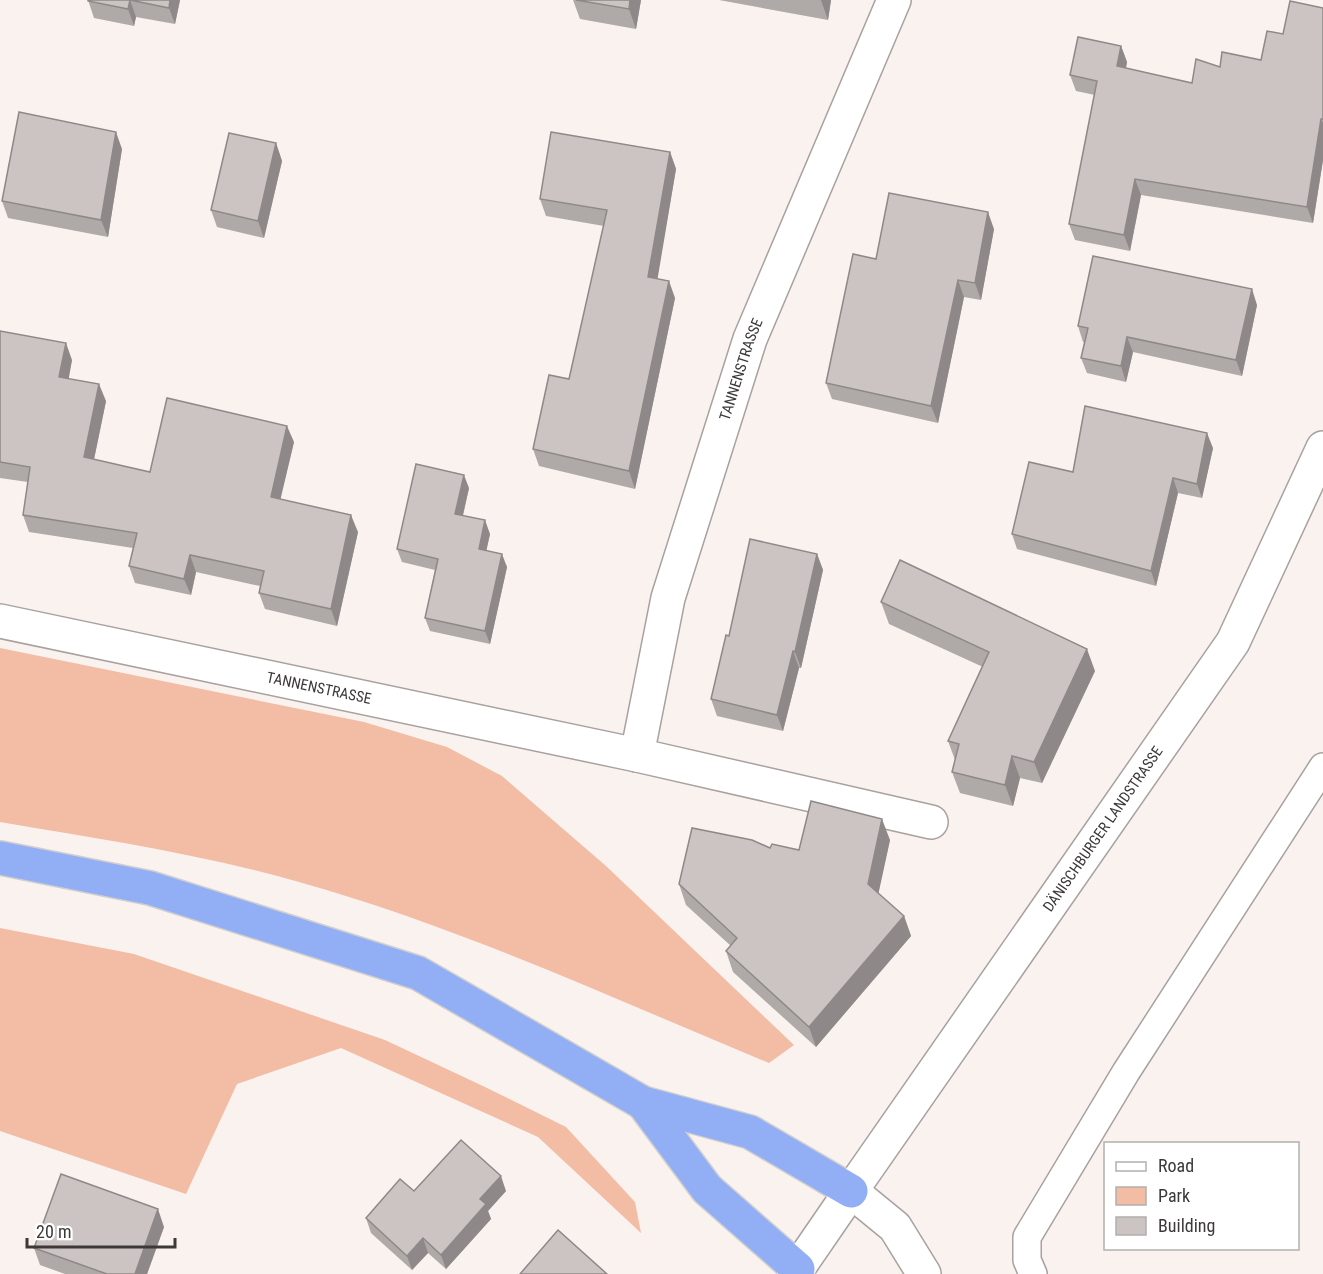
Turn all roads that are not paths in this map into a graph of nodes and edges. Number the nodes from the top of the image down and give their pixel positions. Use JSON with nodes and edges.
{"nodes":[{"id":1,"x":894,"y":0,"type":"edge"},
{"id":2,"x":1323,"y":448,"type":"edge"},
{"id":3,"x":0,"y":621,"type":"edge"},
{"id":4,"x":637,"y":755,"type":"junction"},
{"id":5,"x":1323,"y":767,"type":"edge"},
{"id":6,"x":931,"y":822,"type":"dead end"},
{"id":7,"x":0,"y":858,"type":"edge"},
{"id":8,"x":643,"y":1103,"type":"junction"},
{"id":9,"x":851,"y":1191,"type":"junction"},
{"id":10,"x":799,"y":1272,"type":"edge"},
{"id":11,"x":924,"y":1274,"type":"edge"},
{"id":12,"x":1033,"y":1274,"type":"edge"}],
"edges":[{"from":1,"to":4,"type":"street","name":"TANNENSTRASSE"},
{"from":2,"to":9,"type":"street","name":"DÄNISCHBURGER LANDSTRASSE"},
{"from":3,"to":4,"type":"street","name":"TANNENSTRASSE"},
{"from":4,"to":6,"type":"street","name":"TANNENSTRASSE"},
{"from":5,"to":12,"type":"lane"},
{"from":7,"to":8,"type":"highway"},
{"from":8,"to":9,"type":"highway"},
{"from":8,"to":10,"type":"highway"},
{"from":9,"to":10,"type":"street","name":"DÄNISCHBURGER LANDSTRASSE"},
{"from":9,"to":11,"type":"street"}]}
